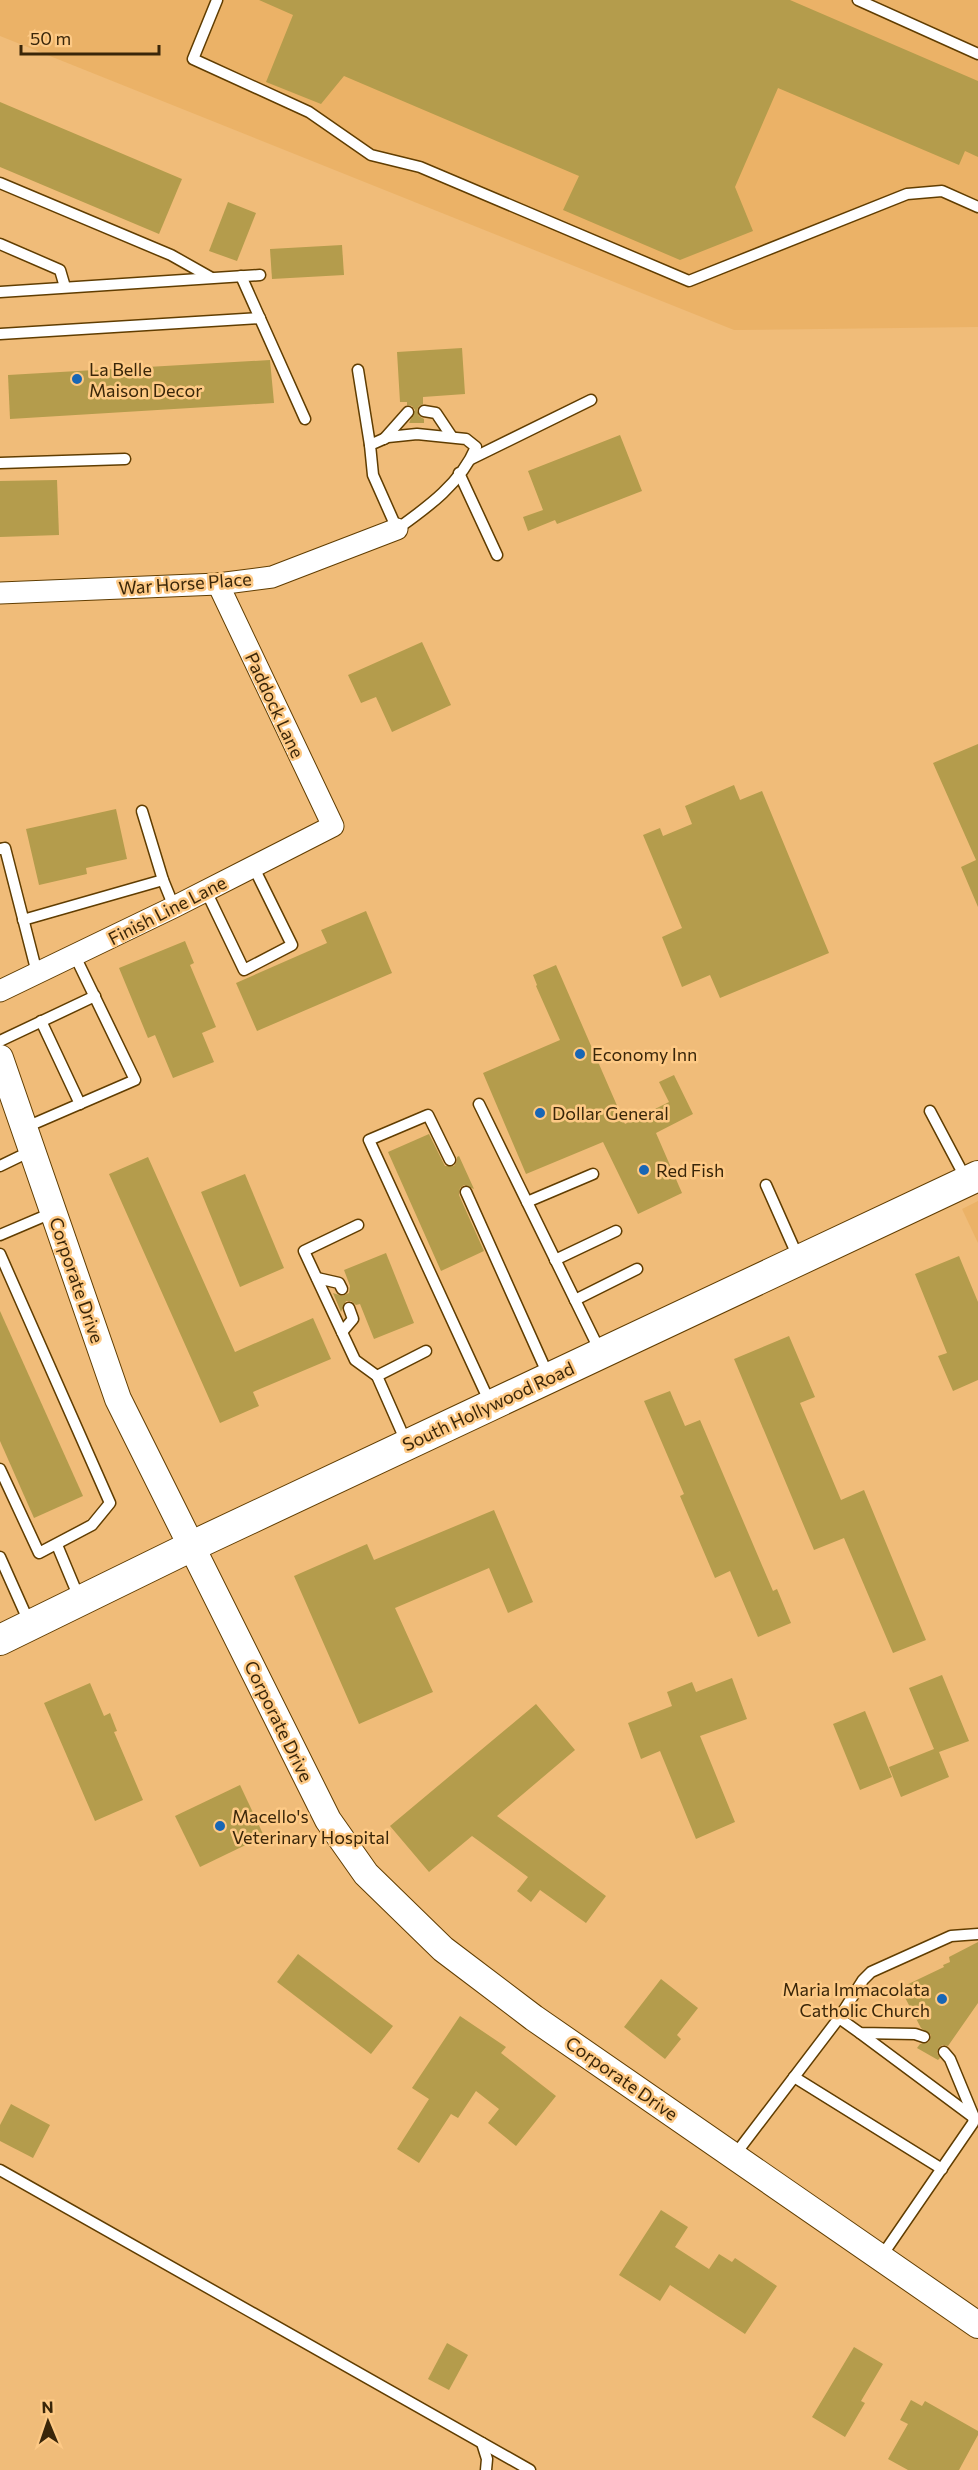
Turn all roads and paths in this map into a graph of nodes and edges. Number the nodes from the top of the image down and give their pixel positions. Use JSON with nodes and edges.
{"nodes":[{"id":1,"x":217,"y":0,"type":"edge"},
{"id":2,"x":858,"y":0,"type":"edge"},
{"id":3,"x":978,"y":54,"type":"edge"},
{"id":4,"x":0,"y":183,"type":"edge"},
{"id":5,"x":978,"y":207,"type":"edge"},
{"id":6,"x":0,"y":244,"type":"edge"},
{"id":7,"x":260,"y":274,"type":"dead end"},
{"id":8,"x":241,"y":276,"type":"junction"},
{"id":9,"x":211,"y":278,"type":"junction"},
{"id":10,"x":65,"y":287,"type":"junction"},
{"id":11,"x":0,"y":292,"type":"edge"},
{"id":12,"x":260,"y":318,"type":"junction"},
{"id":13,"x":0,"y":334,"type":"edge"},
{"id":14,"x":358,"y":370,"type":"dead end"},
{"id":15,"x":591,"y":400,"type":"dead end"},
{"id":16,"x":424,"y":411,"type":"dead end"},
{"id":17,"x":408,"y":412,"type":"dead end"},
{"id":18,"x":305,"y":419,"type":"dead end"},
{"id":19,"x":452,"y":437,"type":"junction"},
{"id":20,"x":384,"y":439,"type":"junction"},
{"id":21,"x":370,"y":445,"type":"junction"},
{"id":22,"x":125,"y":459,"type":"dead end"},
{"id":23,"x":471,"y":459,"type":"junction"},
{"id":24,"x":0,"y":464,"type":"edge"},
{"id":25,"x":459,"y":473,"type":"junction"},
{"id":26,"x":397,"y":529,"type":"junction"},
{"id":27,"x":496,"y":555,"type":"dead end"},
{"id":28,"x":218,"y":584,"type":"junction"},
{"id":29,"x":0,"y":593,"type":"edge"},
{"id":30,"x":142,"y":811,"type":"dead end"},
{"id":31,"x":333,"y":826,"type":"joint"},
{"id":32,"x":0,"y":849,"type":"edge"},
{"id":33,"x":253,"y":866,"type":"junction"},
{"id":34,"x":164,"y":880,"type":"junction"},
{"id":35,"x":206,"y":891,"type":"junction"},
{"id":36,"x":174,"y":907,"type":"junction"},
{"id":37,"x":23,"y":920,"type":"junction"},
{"id":38,"x":75,"y":956,"type":"junction"},
{"id":39,"x":37,"y":973,"type":"junction"},
{"id":40,"x":0,"y":991,"type":"edge"},
{"id":41,"x":95,"y":996,"type":"junction"},
{"id":42,"x":42,"y":1021,"type":"junction"},
{"id":43,"x":0,"y":1041,"type":"edge"},
{"id":44,"x":0,"y":1058,"type":"edge"},
{"id":45,"x":80,"y":1104,"type":"junction"},
{"id":46,"x":479,"y":1104,"type":"dead end"},
{"id":47,"x":930,"y":1110,"type":"dead end"},
{"id":48,"x":28,"y":1139,"type":"junction"},
{"id":49,"x":450,"y":1160,"type":"dead end"},
{"id":50,"x":0,"y":1166,"type":"edge"},
{"id":51,"x":593,"y":1174,"type":"dead end"},
{"id":52,"x":975,"y":1178,"type":"edge"},
{"id":53,"x":766,"y":1185,"type":"dead end"},
{"id":54,"x":466,"y":1192,"type":"dead end"},
{"id":55,"x":527,"y":1202,"type":"junction"},
{"id":56,"x":54,"y":1212,"type":"junction"},
{"id":57,"x":358,"y":1225,"type":"dead end"},
{"id":58,"x":616,"y":1231,"type":"dead end"},
{"id":59,"x":0,"y":1235,"type":"edge"},
{"id":60,"x":0,"y":1254,"type":"edge"},
{"id":61,"x":555,"y":1260,"type":"junction"},
{"id":62,"x":799,"y":1260,"type":"junction"},
{"id":63,"x":637,"y":1269,"type":"dead end"},
{"id":64,"x":317,"y":1278,"type":"junction"},
{"id":65,"x":342,"y":1290,"type":"dead end"},
{"id":66,"x":575,"y":1299,"type":"junction"},
{"id":67,"x":349,"y":1308,"type":"dead end"},
{"id":68,"x":342,"y":1332,"type":"junction"},
{"id":69,"x":426,"y":1352,"type":"dead end"},
{"id":70,"x":601,"y":1353,"type":"junction"},
{"id":71,"x":377,"y":1376,"type":"junction"},
{"id":72,"x":549,"y":1378,"type":"junction"},
{"id":73,"x":491,"y":1405,"type":"junction"},
{"id":74,"x":407,"y":1445,"type":"junction"},
{"id":75,"x":0,"y":1469,"type":"edge"},
{"id":76,"x":57,"y":1545,"type":"junction"},
{"id":77,"x":192,"y":1546,"type":"junction"},
{"id":78,"x":0,"y":1557,"type":"edge"},
{"id":79,"x":3,"y":1571,"type":"edge"},
{"id":80,"x":80,"y":1600,"type":"junction"},
{"id":81,"x":31,"y":1625,"type":"junction"},
{"id":82,"x":0,"y":1640,"type":"edge"},
{"id":83,"x":978,"y":1934,"type":"edge"},
{"id":84,"x":839,"y":2018,"type":"junction"},
{"id":85,"x":860,"y":2033,"type":"junction"},
{"id":86,"x":924,"y":2037,"type":"dead end"},
{"id":87,"x":944,"y":2052,"type":"dead end"},
{"id":88,"x":794,"y":2077,"type":"junction"},
{"id":89,"x":976,"y":2116,"type":"edge"},
{"id":90,"x":734,"y":2156,"type":"junction"},
{"id":91,"x":0,"y":2169,"type":"edge"},
{"id":92,"x":942,"y":2169,"type":"junction"},
{"id":93,"x":881,"y":2257,"type":"junction"},
{"id":94,"x":978,"y":2325,"type":"edge"},
{"id":95,"x":482,"y":2443,"type":"junction"},
{"id":96,"x":486,"y":2470,"type":"edge"},
{"id":97,"x":530,"y":2470,"type":"edge"}],
"edges":[{"from":1,"to":5,"type":"lane"},
{"from":2,"to":3,"type":"lane"},
{"from":4,"to":9,"type":"lane"},
{"from":6,"to":10,"type":"lane"},
{"from":7,"to":8,"type":"lane"},
{"from":8,"to":9,"type":"lane"},
{"from":8,"to":12,"type":"lane"},
{"from":9,"to":10,"type":"lane"},
{"from":10,"to":11,"type":"lane"},
{"from":12,"to":13,"type":"lane"},
{"from":12,"to":18,"type":"lane"},
{"from":14,"to":21,"type":"lane"},
{"from":15,"to":23,"type":"lane"},
{"from":16,"to":19,"type":"lane"},
{"from":17,"to":20,"type":"lane"},
{"from":19,"to":20,"type":"lane"},
{"from":19,"to":23,"type":"lane"},
{"from":20,"to":21,"type":"lane"},
{"from":21,"to":26,"type":"lane"},
{"from":22,"to":24,"type":"lane"},
{"from":23,"to":25,"type":"lane"},
{"from":25,"to":26,"type":"lane"},
{"from":25,"to":27,"type":"lane"},
{"from":26,"to":28,"type":"street","name":"War Horse Place"},
{"from":28,"to":29,"type":"street","name":"War Horse Place"},
{"from":28,"to":31,"type":"street","name":"Paddock Lane"},
{"from":30,"to":34,"type":"lane"},
{"from":31,"to":33,"type":"street","name":"Finish Line Lane"},
{"from":32,"to":37,"type":"lane"},
{"from":33,"to":35,"type":"street","name":"Finish Line Lane"},
{"from":33,"to":35,"type":"lane"},
{"from":34,"to":36,"type":"lane"},
{"from":34,"to":37,"type":"lane"},
{"from":35,"to":36,"type":"street","name":"Finish Line Lane"},
{"from":36,"to":38,"type":"street","name":"Finish Line Lane"},
{"from":37,"to":39,"type":"lane"},
{"from":38,"to":39,"type":"street","name":"Finish Line Lane"},
{"from":38,"to":41,"type":"lane"},
{"from":39,"to":40,"type":"street","name":"Finish Line Lane"},
{"from":41,"to":42,"type":"lane"},
{"from":41,"to":45,"type":"lane"},
{"from":42,"to":43,"type":"lane"},
{"from":42,"to":45,"type":"lane"},
{"from":44,"to":48,"type":"street","name":"Corporate Drive"},
{"from":45,"to":48,"type":"lane"},
{"from":46,"to":55,"type":"lane"},
{"from":47,"to":52,"type":"lane"},
{"from":48,"to":50,"type":"lane"},
{"from":48,"to":56,"type":"street","name":"Corporate Drive"},
{"from":49,"to":73,"type":"lane"},
{"from":51,"to":55,"type":"lane"},
{"from":52,"to":62,"type":"main road","name":"South Hollywood Road"},
{"from":53,"to":62,"type":"lane"},
{"from":54,"to":72,"type":"lane"},
{"from":55,"to":61,"type":"lane"},
{"from":56,"to":59,"type":"lane"},
{"from":56,"to":77,"type":"street","name":"Corporate Drive"},
{"from":57,"to":64,"type":"lane"},
{"from":58,"to":61,"type":"lane"},
{"from":60,"to":76,"type":"lane"},
{"from":61,"to":66,"type":"lane"},
{"from":62,"to":70,"type":"main road","name":"South Hollywood Road"},
{"from":63,"to":66,"type":"lane"},
{"from":64,"to":65,"type":"lane"},
{"from":64,"to":68,"type":"lane"},
{"from":66,"to":70,"type":"lane"},
{"from":67,"to":68,"type":"lane"},
{"from":68,"to":71,"type":"lane"},
{"from":69,"to":71,"type":"lane"},
{"from":70,"to":72,"type":"main road","name":"South Hollywood Road"},
{"from":71,"to":74,"type":"lane"},
{"from":72,"to":73,"type":"main road","name":"South Hollywood Road"},
{"from":73,"to":74,"type":"main road","name":"South Hollywood Road"},
{"from":74,"to":77,"type":"main road","name":"South Hollywood Road"},
{"from":75,"to":76,"type":"lane"},
{"from":76,"to":80,"type":"lane"},
{"from":77,"to":80,"type":"main road","name":"South Hollywood Road"},
{"from":77,"to":90,"type":"street","name":"Corporate Drive"},
{"from":78,"to":79,"type":"lane"},
{"from":79,"to":81,"type":"lane"},
{"from":80,"to":81,"type":"main road","name":"South Hollywood Road"},
{"from":81,"to":82,"type":"main road","name":"South Hollywood Road"},
{"from":83,"to":84,"type":"lane"},
{"from":84,"to":85,"type":"lane"},
{"from":84,"to":88,"type":"lane"},
{"from":85,"to":86,"type":"lane"},
{"from":85,"to":89,"type":"lane"},
{"from":87,"to":89,"type":"lane"},
{"from":88,"to":90,"type":"lane"},
{"from":88,"to":92,"type":"lane"},
{"from":89,"to":92,"type":"lane"},
{"from":90,"to":93,"type":"street","name":"Corporate Drive"},
{"from":91,"to":95,"type":"lane"},
{"from":92,"to":93,"type":"lane"},
{"from":93,"to":94,"type":"street","name":"Corporate Drive"},
{"from":95,"to":96,"type":"lane"},
{"from":95,"to":97,"type":"lane"}]}
